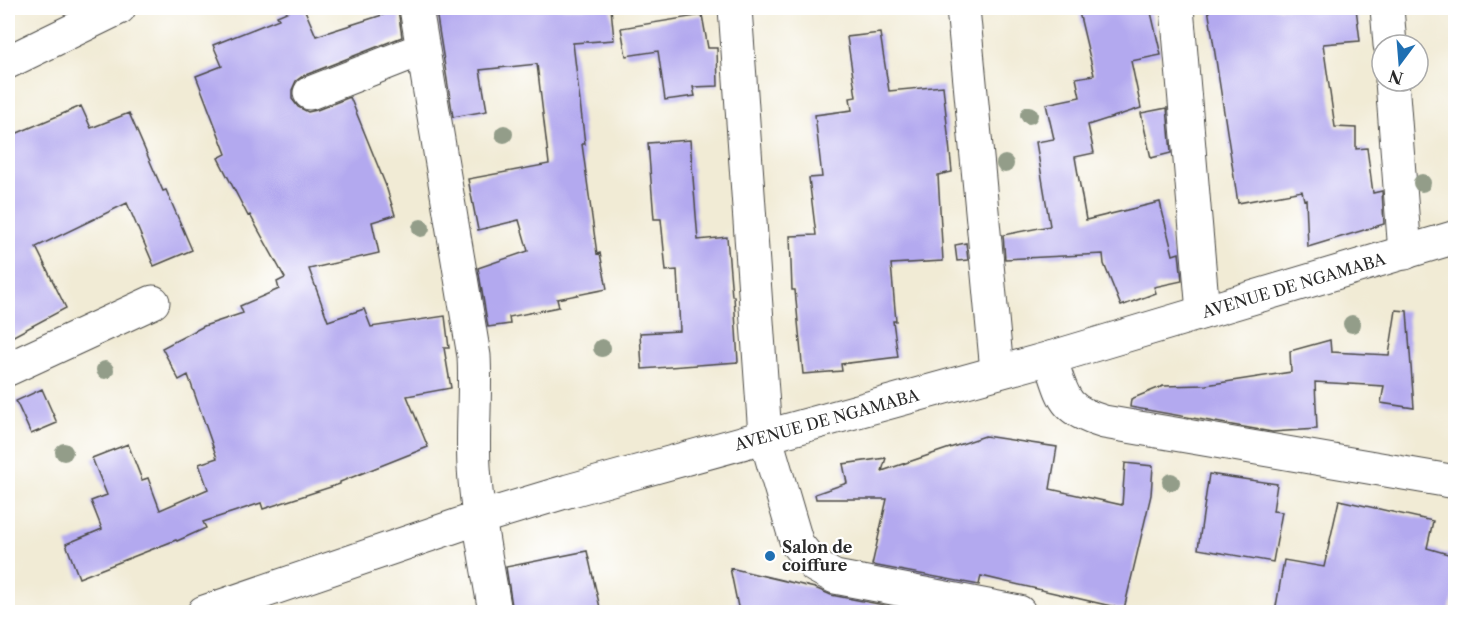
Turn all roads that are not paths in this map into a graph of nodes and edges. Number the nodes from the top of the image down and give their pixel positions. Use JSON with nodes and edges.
{"nodes":[{"id":1,"x":119,"y":8,"type":"edge"},
{"id":2,"x":416,"y":8,"type":"edge"},
{"id":3,"x":735,"y":8,"type":"edge"},
{"id":4,"x":963,"y":8,"type":"edge"},
{"id":5,"x":1177,"y":8,"type":"edge"},
{"id":6,"x":1387,"y":8,"type":"edge"},
{"id":7,"x":1389,"y":33,"type":"edge"},
{"id":8,"x":422,"y":49,"type":"junction"},
{"id":9,"x":8,"y":62,"type":"edge"},
{"id":10,"x":310,"y":93,"type":"dead end"},
{"id":11,"x":1393,"y":93,"type":"edge"},
{"id":12,"x":1455,"y":237,"type":"edge"},
{"id":13,"x":1405,"y":254,"type":"junction"},
{"id":14,"x":153,"y":302,"type":"dead end"},
{"id":15,"x":1203,"y":312,"type":"junction"},
{"id":16,"x":1050,"y":358,"type":"junction"},
{"id":17,"x":8,"y":369,"type":"edge"},
{"id":18,"x":997,"y":371,"type":"junction"},
{"id":19,"x":765,"y":435,"type":"junction"},
{"id":20,"x":1455,"y":482,"type":"edge"},
{"id":21,"x":479,"y":518,"type":"junction"},
{"id":22,"x":204,"y":612,"type":"edge"},
{"id":23,"x":495,"y":612,"type":"edge"},
{"id":24,"x":1019,"y":612,"type":"edge"}],
"edges":[{"from":1,"to":9,"type":"street"},
{"from":2,"to":8,"type":"street"},
{"from":3,"to":19,"type":"street"},
{"from":4,"to":18,"type":"street"},
{"from":5,"to":15,"type":"street"},
{"from":6,"to":7,"type":"street"},
{"from":8,"to":10,"type":"street"},
{"from":8,"to":21,"type":"street"},
{"from":11,"to":13,"type":"street"},
{"from":12,"to":13,"type":"street","name":"AVENUE DE NGAMABA"},
{"from":13,"to":15,"type":"street","name":"AVENUE DE NGAMABA"},
{"from":14,"to":17,"type":"street"},
{"from":15,"to":16,"type":"street","name":"AVENUE DE NGAMABA"},
{"from":16,"to":18,"type":"street","name":"AVENUE DE NGAMABA"},
{"from":16,"to":20,"type":"street"},
{"from":18,"to":19,"type":"street","name":"AVENUE DE NGAMABA"},
{"from":19,"to":21,"type":"street","name":"AVENUE DE NGAMABA"},
{"from":19,"to":24,"type":"street"},
{"from":21,"to":22,"type":"street","name":"AVENUE DE NGAMABA"},
{"from":21,"to":23,"type":"street"}]}
